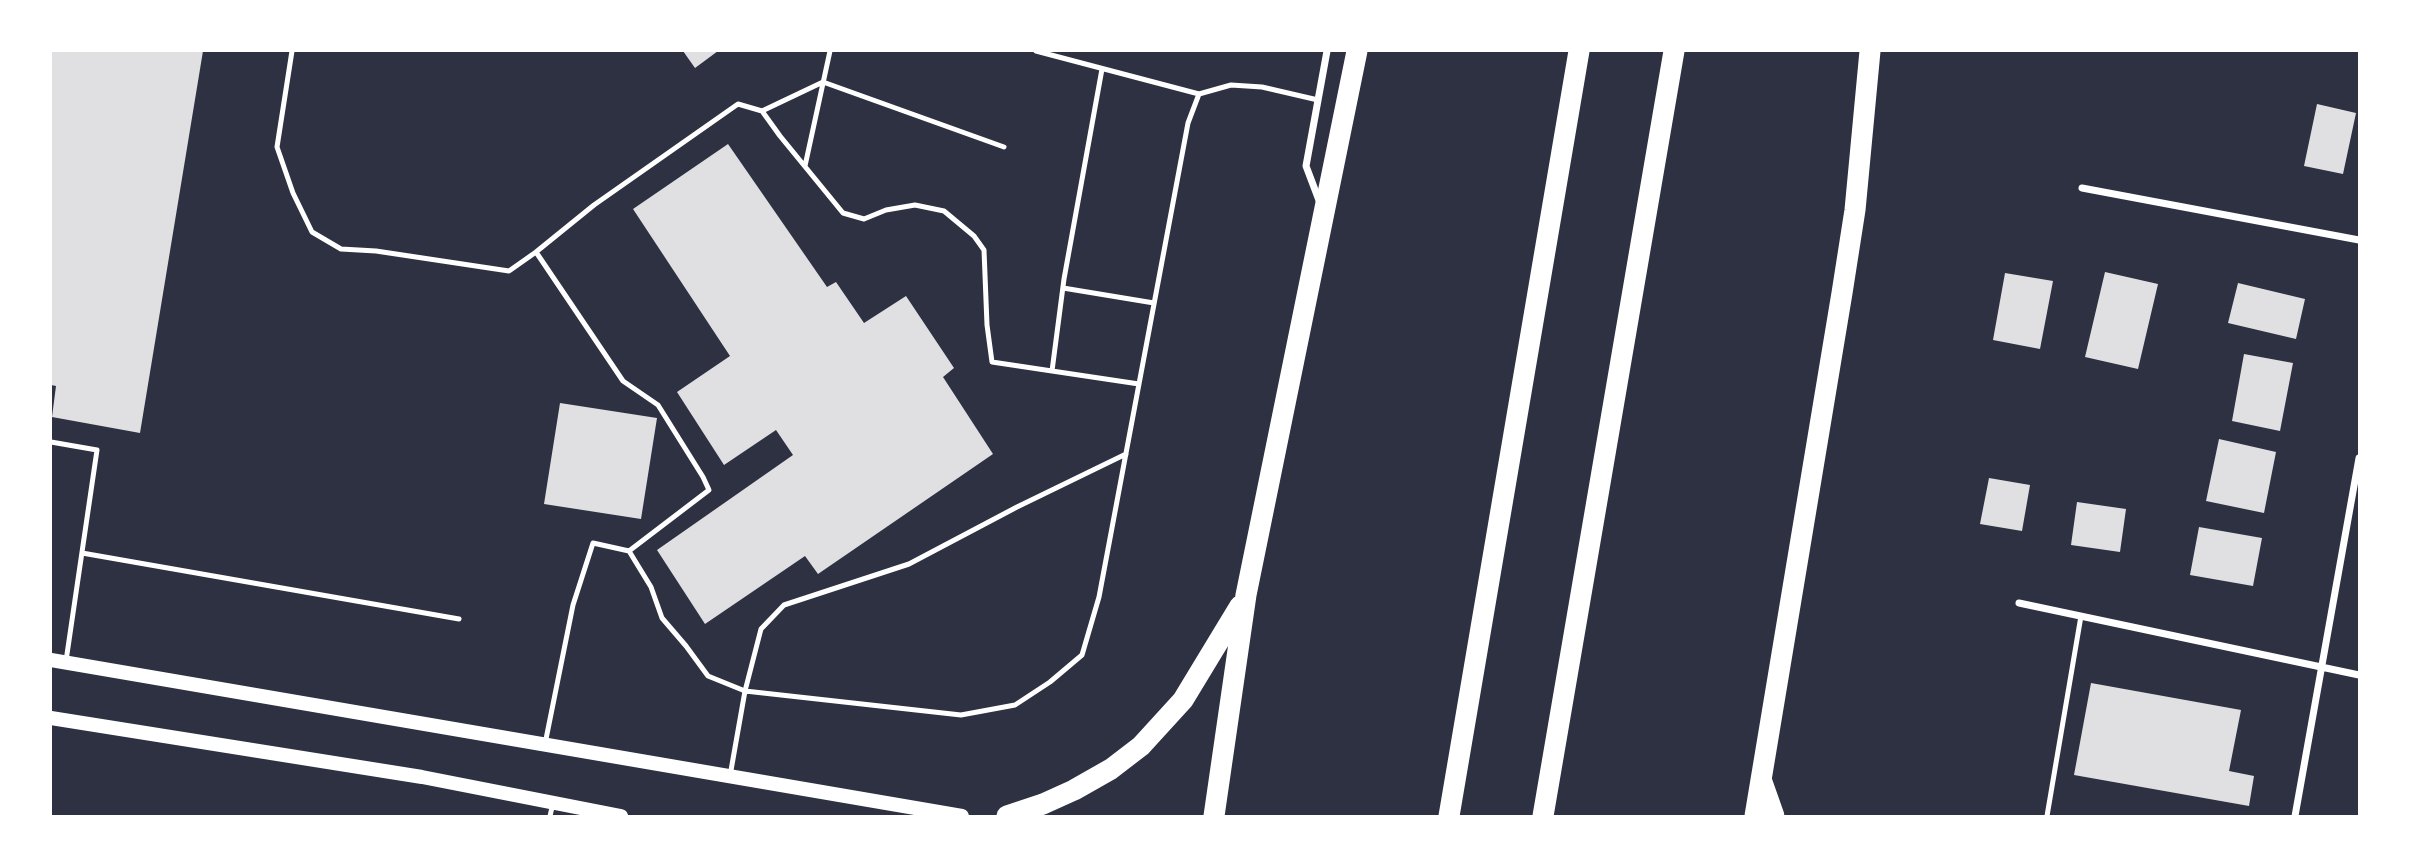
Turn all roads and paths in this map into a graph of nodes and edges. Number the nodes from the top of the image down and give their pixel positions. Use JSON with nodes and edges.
{"nodes":[{"id":1,"x":292,"y":51,"type":"edge"},
{"id":2,"x":830,"y":51,"type":"edge"},
{"id":3,"x":1036,"y":51,"type":"edge"},
{"id":4,"x":1327,"y":51,"type":"edge"},
{"id":5,"x":1357,"y":51,"type":"edge"},
{"id":6,"x":1579,"y":51,"type":"edge"},
{"id":7,"x":1674,"y":51,"type":"edge"},
{"id":8,"x":1870,"y":51,"type":"edge"},
{"id":9,"x":1102,"y":69,"type":"junction"},
{"id":10,"x":823,"y":82,"type":"junction"},
{"id":11,"x":1199,"y":94,"type":"junction"},
{"id":12,"x":1318,"y":100,"type":"junction"},
{"id":13,"x":762,"y":111,"type":"junction"},
{"id":14,"x":1004,"y":147,"type":"dead end"},
{"id":15,"x":805,"y":166,"type":"junction"},
{"id":16,"x":2082,"y":188,"type":"dead end"},
{"id":17,"x":1323,"y":212,"type":"junction"},
{"id":18,"x":2359,"y":240,"type":"edge"},
{"id":19,"x":536,"y":252,"type":"junction"},
{"id":20,"x":1063,"y":288,"type":"junction"},
{"id":21,"x":1154,"y":303,"type":"junction"},
{"id":22,"x":1052,"y":371,"type":"junction"},
{"id":23,"x":1139,"y":384,"type":"junction"},
{"id":24,"x":51,"y":442,"type":"edge"},
{"id":25,"x":1126,"y":454,"type":"junction"},
{"id":26,"x":2359,"y":458,"type":"edge"},
{"id":27,"x":629,"y":551,"type":"junction"},
{"id":28,"x":82,"y":553,"type":"junction"},
{"id":29,"x":1246,"y":595,"type":"junction"},
{"id":30,"x":2019,"y":603,"type":"dead end"},
{"id":31,"x":2081,"y":617,"type":"junction"},
{"id":32,"x":458,"y":619,"type":"dead end"},
{"id":33,"x":51,"y":660,"type":"edge"},
{"id":34,"x":66,"y":663,"type":"junction"},
{"id":35,"x":2321,"y":668,"type":"junction"},
{"id":36,"x":2359,"y":675,"type":"edge"},
{"id":37,"x":745,"y":691,"type":"junction"},
{"id":38,"x":51,"y":718,"type":"edge"},
{"id":39,"x":545,"y":744,"type":"junction"},
{"id":40,"x":730,"y":776,"type":"junction"},
{"id":41,"x":1762,"y":782,"type":"junction"},
{"id":42,"x":551,"y":809,"type":"edge"},
{"id":43,"x":1544,"y":810,"type":"edge"},
{"id":44,"x":621,"y":816,"type":"edge"},
{"id":45,"x":961,"y":816,"type":"edge"},
{"id":46,"x":1007,"y":816,"type":"edge"},
{"id":47,"x":1214,"y":816,"type":"edge"},
{"id":48,"x":1449,"y":816,"type":"edge"},
{"id":49,"x":1755,"y":816,"type":"edge"},
{"id":50,"x":1774,"y":816,"type":"edge"},
{"id":51,"x":2047,"y":816,"type":"edge"},
{"id":52,"x":2295,"y":816,"type":"edge"}],
"edges":[{"from":1,"to":19,"type":"lane"},
{"from":2,"to":10,"type":"lane"},
{"from":3,"to":9,"type":"lane"},
{"from":4,"to":12,"type":"street"},
{"from":5,"to":17,"type":"highway"},
{"from":6,"to":48,"type":"highway"},
{"from":7,"to":43,"type":"highway"},
{"from":8,"to":41,"type":"highway"},
{"from":9,"to":11,"type":"lane"},
{"from":9,"to":20,"type":"lane"},
{"from":10,"to":13,"type":"lane"},
{"from":10,"to":14,"type":"lane"},
{"from":10,"to":15,"type":"lane"},
{"from":11,"to":12,"type":"lane"},
{"from":11,"to":21,"type":"lane"},
{"from":12,"to":17,"type":"street"},
{"from":13,"to":15,"type":"lane"},
{"from":13,"to":19,"type":"lane"},
{"from":15,"to":22,"type":"lane"},
{"from":16,"to":18,"type":"street"},
{"from":17,"to":29,"type":"highway"},
{"from":19,"to":27,"type":"lane"},
{"from":20,"to":21,"type":"lane"},
{"from":20,"to":22,"type":"lane"},
{"from":21,"to":23,"type":"lane"},
{"from":22,"to":23,"type":"lane"},
{"from":23,"to":25,"type":"lane"},
{"from":24,"to":28,"type":"lane"},
{"from":25,"to":37,"type":"lane"},
{"from":25,"to":37,"type":"lane"},
{"from":26,"to":35,"type":"street"},
{"from":27,"to":37,"type":"lane"},
{"from":27,"to":39,"type":"lane"},
{"from":28,"to":32,"type":"lane"},
{"from":28,"to":34,"type":"lane"},
{"from":29,"to":46,"type":"highway"},
{"from":29,"to":47,"type":"highway"},
{"from":30,"to":31,"type":"street"},
{"from":31,"to":35,"type":"street"},
{"from":31,"to":51,"type":"lane"},
{"from":33,"to":34,"type":"main road"},
{"from":34,"to":39,"type":"main road"},
{"from":35,"to":36,"type":"street"},
{"from":35,"to":52,"type":"street"},
{"from":37,"to":40,"type":"lane"},
{"from":38,"to":42,"type":"main road"},
{"from":39,"to":40,"type":"main road"},
{"from":40,"to":45,"type":"main road"},
{"from":41,"to":49,"type":"highway"},
{"from":41,"to":50,"type":"highway"},
{"from":42,"to":44,"type":"main road"}]}
